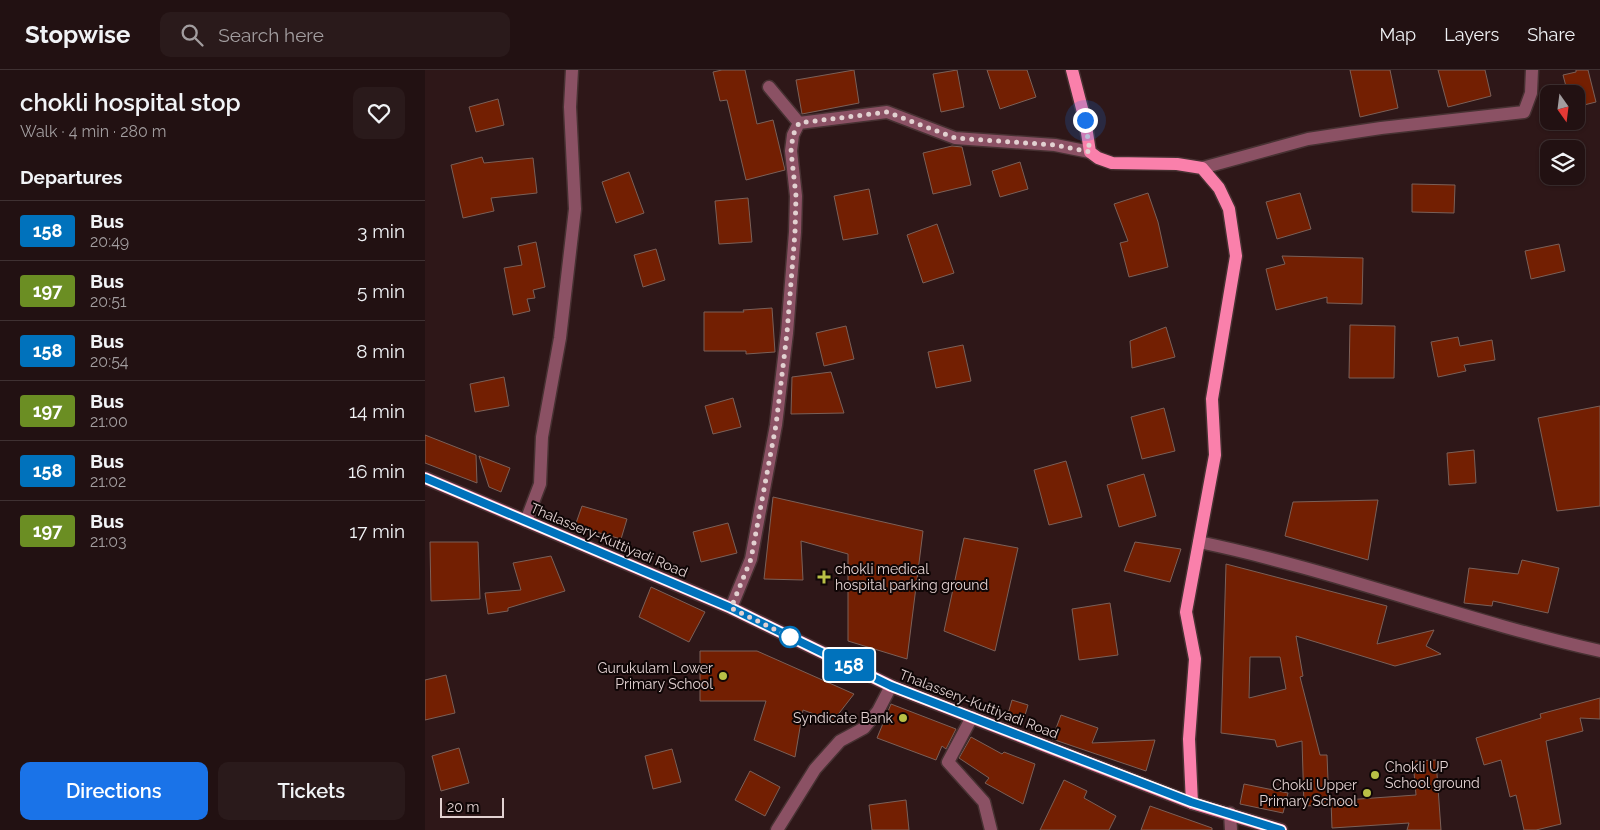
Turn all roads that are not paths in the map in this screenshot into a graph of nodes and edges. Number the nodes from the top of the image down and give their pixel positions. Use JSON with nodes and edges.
{"nodes":[{"id":1,"x":572,"y":70,"type":"edge"},
{"id":2,"x":1072,"y":70,"type":"edge"},
{"id":3,"x":1532,"y":70,"type":"edge"},
{"id":4,"x":769,"y":87,"type":"dead end"},
{"id":5,"x":799,"y":123,"type":"junction"},
{"id":6,"x":1090,"y":152,"type":"junction"},
{"id":7,"x":1201,"y":168,"type":"junction"},
{"id":8,"x":425,"y":478,"type":"edge"},
{"id":9,"x":526,"y":521,"type":"junction"},
{"id":10,"x":1199,"y":542,"type":"junction"},
{"id":11,"x":731,"y":608,"type":"junction"},
{"id":12,"x":1600,"y":650,"type":"edge"},
{"id":13,"x":891,"y":686,"type":"junction"},
{"id":14,"x":972,"y":717,"type":"junction"},
{"id":15,"x":1191,"y":802,"type":"junction"},
{"id":16,"x":1230,"y":813,"type":"junction"},
{"id":17,"x":777,"y":830,"type":"edge"},
{"id":18,"x":991,"y":830,"type":"edge"},
{"id":19,"x":1231,"y":830,"type":"edge"},
{"id":20,"x":1281,"y":830,"type":"edge"}],
"edges":[{"from":1,"to":9,"type":"street"},
{"from":2,"to":6,"type":"main road"},
{"from":3,"to":7,"type":"street"},
{"from":4,"to":5,"type":"street"},
{"from":5,"to":6,"type":"street"},
{"from":5,"to":11,"type":"street"},
{"from":6,"to":7,"type":"main road"},
{"from":7,"to":10,"type":"main road"},
{"from":8,"to":9,"type":"main road","name":"Thalassery-Kuttiyadi Road"},
{"from":9,"to":11,"type":"main road","name":"Thalassery-Kuttiyadi Road"},
{"from":10,"to":12,"type":"street"},
{"from":10,"to":15,"type":"main road"},
{"from":11,"to":13,"type":"main road","name":"Thalassery-Kuttiyadi Road"},
{"from":13,"to":14,"type":"main road","name":"Thalassery-Kuttiyadi Road"},
{"from":13,"to":17,"type":"street"},
{"from":14,"to":15,"type":"main road","name":"Thalassery-Kuttiyadi Road"},
{"from":14,"to":18,"type":"street"},
{"from":15,"to":16,"type":"main road","name":"Thalassery-Kuttiyadi Road"},
{"from":16,"to":19,"type":"street"},
{"from":16,"to":20,"type":"main road","name":"Thalassery-Kuttiyadi Road"}]}
